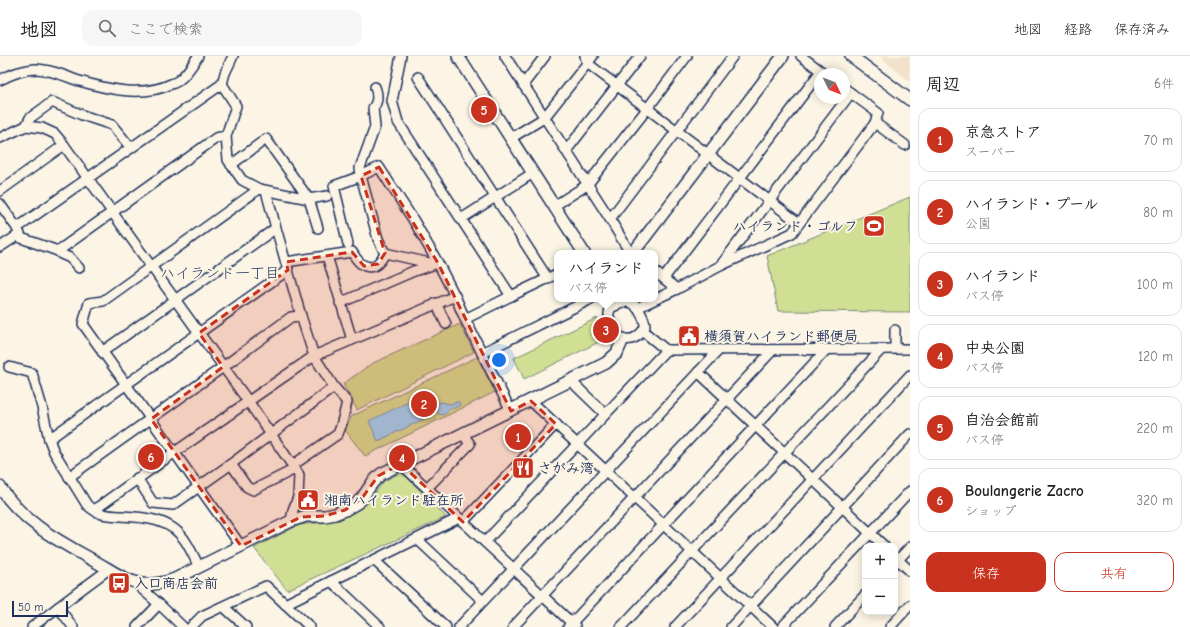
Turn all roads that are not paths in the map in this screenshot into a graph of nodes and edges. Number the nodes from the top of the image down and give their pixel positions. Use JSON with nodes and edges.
{"nodes":[{"id":1,"x":198,"y":56,"type":"edge"},
{"id":2,"x":233,"y":56,"type":"edge"},
{"id":3,"x":401,"y":56,"type":"edge"},
{"id":4,"x":458,"y":56,"type":"edge"},
{"id":5,"x":505,"y":56,"type":"edge"},
{"id":6,"x":545,"y":56,"type":"edge"},
{"id":7,"x":640,"y":56,"type":"edge"},
{"id":8,"x":686,"y":56,"type":"edge"},
{"id":9,"x":733,"y":56,"type":"edge"},
{"id":10,"x":784,"y":56,"type":"edge"},
{"id":11,"x":801,"y":56,"type":"edge"},
{"id":12,"x":851,"y":56,"type":"edge"},
{"id":13,"x":588,"y":58,"type":"edge"},
{"id":14,"x":818,"y":68,"type":"edge"},
{"id":15,"x":418,"y":77,"type":"dead end"},
{"id":16,"x":0,"y":80,"type":"edge"},
{"id":17,"x":814,"y":83,"type":"edge"},
{"id":18,"x":222,"y":84,"type":"junction"},
{"id":19,"x":523,"y":85,"type":"junction"},
{"id":20,"x":617,"y":86,"type":"junction"},
{"id":21,"x":375,"y":87,"type":"dead end"},
{"id":22,"x":850,"y":92,"type":"edge"},
{"id":23,"x":910,"y":100,"type":"edge"},
{"id":24,"x":837,"y":104,"type":"edge"},
{"id":25,"x":647,"y":109,"type":"junction"},
{"id":26,"x":544,"y":118,"type":"junction"},
{"id":27,"x":875,"y":123,"type":"junction"},
{"id":28,"x":26,"y":126,"type":"junction"},
{"id":29,"x":677,"y":131,"type":"junction"},
{"id":30,"x":226,"y":136,"type":"junction"},
{"id":31,"x":0,"y":138,"type":"edge"},
{"id":32,"x":511,"y":138,"type":"junction"},
{"id":33,"x":64,"y":144,"type":"junction"},
{"id":34,"x":905,"y":145,"type":"dead end"},
{"id":35,"x":131,"y":148,"type":"junction"},
{"id":36,"x":566,"y":151,"type":"junction"},
{"id":37,"x":708,"y":154,"type":"junction"},
{"id":38,"x":231,"y":165,"type":"junction"},
{"id":39,"x":533,"y":173,"type":"junction"},
{"id":40,"x":361,"y":176,"type":"junction"},
{"id":41,"x":89,"y":178,"type":"junction"},
{"id":42,"x":740,"y":178,"type":"junction"},
{"id":43,"x":587,"y":186,"type":"junction"},
{"id":44,"x":262,"y":190,"type":"junction"},
{"id":45,"x":0,"y":191,"type":"edge"},
{"id":46,"x":327,"y":196,"type":"dead end"},
{"id":47,"x":495,"y":197,"type":"junction"},
{"id":48,"x":308,"y":199,"type":"junction"},
{"id":49,"x":769,"y":201,"type":"junction"},
{"id":50,"x":0,"y":204,"type":"edge"},
{"id":51,"x":554,"y":206,"type":"junction"},
{"id":52,"x":113,"y":211,"type":"junction"},
{"id":53,"x":461,"y":219,"type":"junction"},
{"id":54,"x":610,"y":219,"type":"junction"},
{"id":55,"x":799,"y":223,"type":"junction"},
{"id":56,"x":276,"y":228,"type":"junction"},
{"id":57,"x":318,"y":228,"type":"dead end"},
{"id":58,"x":19,"y":231,"type":"junction"},
{"id":59,"x":348,"y":244,"type":"dead end"},
{"id":60,"x":0,"y":246,"type":"edge"},
{"id":61,"x":582,"y":250,"type":"edge"},
{"id":62,"x":629,"y":250,"type":"edge"},
{"id":63,"x":633,"y":250,"type":"edge"},
{"id":64,"x":58,"y":251,"type":"junction"},
{"id":65,"x":385,"y":253,"type":"junction"},
{"id":66,"x":327,"y":256,"type":"junction"},
{"id":67,"x":436,"y":263,"type":"junction"},
{"id":68,"x":151,"y":266,"type":"junction"},
{"id":69,"x":287,"y":266,"type":"junction"},
{"id":70,"x":720,"y":266,"type":"junction"},
{"id":71,"x":79,"y":268,"type":"dead end"},
{"id":72,"x":658,"y":274,"type":"edge"},
{"id":73,"x":554,"y":276,"type":"edge"},
{"id":74,"x":664,"y":278,"type":"junction"},
{"id":75,"x":548,"y":279,"type":"junction"},
{"id":76,"x":677,"y":289,"type":"junction"},
{"id":77,"x":455,"y":296,"type":"junction"},
{"id":78,"x":511,"y":296,"type":"junction"},
{"id":79,"x":658,"y":298,"type":"edge"},
{"id":80,"x":176,"y":300,"type":"junction"},
{"id":81,"x":585,"y":302,"type":"edge"},
{"id":82,"x":613,"y":302,"type":"edge"},
{"id":83,"x":650,"y":302,"type":"edge"},
{"id":84,"x":340,"y":303,"type":"junction"},
{"id":85,"x":436,"y":304,"type":"junction"},
{"id":86,"x":638,"y":308,"type":"junction"},
{"id":87,"x":301,"y":316,"type":"junction"},
{"id":88,"x":465,"y":319,"type":"junction"},
{"id":89,"x":446,"y":324,"type":"dead end"},
{"id":90,"x":894,"y":330,"type":"dead end"},
{"id":91,"x":643,"y":331,"type":"junction"},
{"id":92,"x":199,"y":333,"type":"junction"},
{"id":93,"x":623,"y":339,"type":"junction"},
{"id":94,"x":352,"y":340,"type":"junction"},
{"id":95,"x":895,"y":348,"type":"junction"},
{"id":96,"x":910,"y":348,"type":"edge"},
{"id":97,"x":827,"y":349,"type":"junction"},
{"id":98,"x":882,"y":349,"type":"junction"},
{"id":99,"x":666,"y":350,"type":"junction"},
{"id":100,"x":719,"y":350,"type":"junction"},
{"id":101,"x":773,"y":350,"type":"junction"},
{"id":102,"x":102,"y":352,"type":"junction"},
{"id":103,"x":482,"y":353,"type":"junction"},
{"id":104,"x":314,"y":356,"type":"junction"},
{"id":105,"x":9,"y":367,"type":"dead end"},
{"id":106,"x":224,"y":367,"type":"junction"},
{"id":107,"x":698,"y":372,"type":"junction"},
{"id":108,"x":571,"y":381,"type":"junction"},
{"id":109,"x":908,"y":381,"type":"edge"},
{"id":110,"x":126,"y":385,"type":"junction"},
{"id":111,"x":334,"y":387,"type":"junction"},
{"id":112,"x":727,"y":399,"type":"junction"},
{"id":113,"x":248,"y":401,"type":"junction"},
{"id":114,"x":531,"y":401,"type":"junction"},
{"id":115,"x":511,"y":411,"type":"junction"},
{"id":116,"x":605,"y":414,"type":"junction"},
{"id":117,"x":151,"y":419,"type":"junction"},
{"id":118,"x":556,"y":424,"type":"junction"},
{"id":119,"x":756,"y":426,"type":"junction"},
{"id":120,"x":271,"y":434,"type":"junction"},
{"id":121,"x":910,"y":434,"type":"edge"},
{"id":122,"x":465,"y":437,"type":"dead end"},
{"id":123,"x":49,"y":440,"type":"junction"},
{"id":124,"x":577,"y":444,"type":"junction"},
{"id":125,"x":175,"y":452,"type":"junction"},
{"id":126,"x":784,"y":453,"type":"junction"},
{"id":127,"x":231,"y":464,"type":"junction"},
{"id":128,"x":401,"y":464,"type":"junction"},
{"id":129,"x":294,"y":467,"type":"junction"},
{"id":130,"x":606,"y":470,"type":"junction"},
{"id":131,"x":69,"y":477,"type":"junction"},
{"id":132,"x":137,"y":478,"type":"junction"},
{"id":133,"x":813,"y":479,"type":"junction"},
{"id":134,"x":0,"y":487,"type":"edge"},
{"id":135,"x":199,"y":487,"type":"junction"},
{"id":136,"x":427,"y":488,"type":"junction"},
{"id":137,"x":910,"y":491,"type":"edge"},
{"id":138,"x":635,"y":498,"type":"junction"},
{"id":139,"x":842,"y":507,"type":"junction"},
{"id":140,"x":94,"y":510,"type":"junction"},
{"id":141,"x":461,"y":520,"type":"junction"},
{"id":142,"x":291,"y":521,"type":"junction"},
{"id":143,"x":664,"y":524,"type":"junction"},
{"id":144,"x":870,"y":534,"type":"junction"},
{"id":145,"x":417,"y":539,"type":"junction"},
{"id":146,"x":485,"y":542,"type":"junction"},
{"id":147,"x":880,"y":543,"type":"edge"},
{"id":148,"x":241,"y":546,"type":"junction"},
{"id":149,"x":910,"y":547,"type":"edge"},
{"id":150,"x":692,"y":551,"type":"junction"},
{"id":151,"x":898,"y":558,"type":"edge"},
{"id":152,"x":374,"y":560,"type":"junction"},
{"id":153,"x":898,"y":562,"type":"edge"},
{"id":154,"x":199,"y":567,"type":"junction"},
{"id":155,"x":109,"y":569,"type":"junction"},
{"id":156,"x":514,"y":569,"type":"junction"},
{"id":157,"x":910,"y":571,"type":"edge"},
{"id":158,"x":721,"y":578,"type":"junction"},
{"id":159,"x":133,"y":581,"type":"junction"},
{"id":160,"x":331,"y":581,"type":"junction"},
{"id":161,"x":542,"y":595,"type":"junction"},
{"id":162,"x":862,"y":598,"type":"edge"},
{"id":163,"x":483,"y":601,"type":"junction"},
{"id":164,"x":159,"y":604,"type":"junction"},
{"id":165,"x":285,"y":604,"type":"junction"},
{"id":166,"x":910,"y":605,"type":"edge"},
{"id":167,"x":751,"y":606,"type":"junction"},
{"id":168,"x":58,"y":607,"type":"junction"},
{"id":169,"x":224,"y":607,"type":"junction"},
{"id":170,"x":304,"y":625,"type":"edge"},
{"id":171,"x":572,"y":626,"type":"edge"},
{"id":172,"x":32,"y":627,"type":"edge"},
{"id":173,"x":73,"y":627,"type":"edge"},
{"id":174,"x":138,"y":627,"type":"edge"},
{"id":175,"x":183,"y":627,"type":"edge"},
{"id":176,"x":191,"y":627,"type":"edge"},
{"id":177,"x":246,"y":627,"type":"edge"},
{"id":178,"x":380,"y":627,"type":"edge"},
{"id":179,"x":446,"y":627,"type":"edge"},
{"id":180,"x":459,"y":627,"type":"edge"},
{"id":181,"x":513,"y":627,"type":"edge"},
{"id":182,"x":621,"y":627,"type":"edge"},
{"id":183,"x":675,"y":627,"type":"edge"},
{"id":184,"x":731,"y":627,"type":"edge"},
{"id":185,"x":773,"y":627,"type":"edge"},
{"id":186,"x":782,"y":627,"type":"edge"},
{"id":187,"x":835,"y":627,"type":"edge"},
{"id":188,"x":890,"y":627,"type":"edge"}],
"edges":[{"from":1,"to":16,"type":"street"},
{"from":2,"to":18,"type":"street"},
{"from":3,"to":53,"type":"street"},
{"from":4,"to":32,"type":"street"},
{"from":5,"to":19,"type":"street"},
{"from":6,"to":19,"type":"street"},
{"from":7,"to":20,"type":"street"},
{"from":8,"to":25,"type":"street"},
{"from":9,"to":29,"type":"street"},
{"from":10,"to":37,"type":"street"},
{"from":11,"to":14,"type":"street"},
{"from":12,"to":23,"type":"street"},
{"from":13,"to":20,"type":"street"},
{"from":13,"to":26,"type":"street"},
{"from":15,"to":47,"type":"street"},
{"from":17,"to":42,"type":"street"},
{"from":18,"to":30,"type":"street"},
{"from":18,"to":35,"type":"street"},
{"from":19,"to":26,"type":"street"},
{"from":20,"to":25,"type":"street"},
{"from":20,"to":36,"type":"street"},
{"from":21,"to":40,"type":"street"},
{"from":22,"to":27,"type":"street"},
{"from":24,"to":49,"type":"street"},
{"from":25,"to":29,"type":"street"},
{"from":25,"to":43,"type":"street"},
{"from":26,"to":32,"type":"street"},
{"from":26,"to":36,"type":"street"},
{"from":27,"to":34,"type":"street"},
{"from":27,"to":55,"type":"street"},
{"from":28,"to":31,"type":"street"},
{"from":28,"to":33,"type":"street"},
{"from":28,"to":35,"type":"street"},
{"from":29,"to":37,"type":"street"},
{"from":29,"to":54,"type":"street"},
{"from":30,"to":38,"type":"street"},
{"from":30,"to":52,"type":"street"},
{"from":32,"to":39,"type":"street"},
{"from":33,"to":41,"type":"street"},
{"from":33,"to":45,"type":"street"},
{"from":35,"to":41,"type":"street"},
{"from":36,"to":43,"type":"street"},
{"from":37,"to":42,"type":"street"},
{"from":37,"to":63,"type":"street"},
{"from":38,"to":44,"type":"street"},
{"from":38,"to":48,"type":"street"},
{"from":39,"to":47,"type":"street"},
{"from":39,"to":51,"type":"street"},
{"from":40,"to":59,"type":"street"},
{"from":40,"to":65,"type":"street"},
{"from":40,"to":67,"type":"street"},
{"from":41,"to":52,"type":"street"},
{"from":41,"to":58,"type":"street"},
{"from":42,"to":49,"type":"street"},
{"from":42,"to":74,"type":"street"},
{"from":43,"to":51,"type":"street"},
{"from":43,"to":54,"type":"street"},
{"from":44,"to":48,"type":"street"},
{"from":44,"to":56,"type":"street"},
{"from":44,"to":68,"type":"street"},
{"from":46,"to":48,"type":"street"},
{"from":47,"to":53,"type":"street"},
{"from":47,"to":75,"type":"street"},
{"from":48,"to":57,"type":"street"},
{"from":49,"to":55,"type":"street"},
{"from":49,"to":70,"type":"street"},
{"from":50,"to":58,"type":"street"},
{"from":51,"to":61,"type":"street"},
{"from":52,"to":64,"type":"street"},
{"from":52,"to":68,"type":"street"},
{"from":53,"to":78,"type":"street"},
{"from":54,"to":62,"type":"street"},
{"from":55,"to":70,"type":"street"},
{"from":56,"to":69,"type":"street"},
{"from":56,"to":80,"type":"street"},
{"from":58,"to":60,"type":"street"},
{"from":58,"to":64,"type":"street"},
{"from":64,"to":71,"type":"street"},
{"from":65,"to":66,"type":"street"},
{"from":65,"to":67,"type":"street"},
{"from":66,"to":69,"type":"street"},
{"from":66,"to":84,"type":"street"},
{"from":67,"to":77,"type":"street"},
{"from":67,"to":84,"type":"street"},
{"from":68,"to":80,"type":"street"},
{"from":68,"to":102,"type":"street"},
{"from":69,"to":87,"type":"street"},
{"from":69,"to":92,"type":"street"},
{"from":70,"to":76,"type":"street"},
{"from":72,"to":74,"type":"street"},
{"from":73,"to":75,"type":"street"},
{"from":74,"to":76,"type":"street"},
{"from":75,"to":78,"type":"street"},
{"from":76,"to":79,"type":"street"},
{"from":77,"to":85,"type":"street"},
{"from":77,"to":88,"type":"street"},
{"from":78,"to":88,"type":"street"},
{"from":80,"to":92,"type":"street"},
{"from":80,"to":102,"type":"street"},
{"from":81,"to":103,"type":"street"},
{"from":82,"to":86,"type":"street"},
{"from":82,"to":93,"type":"street"},
{"from":83,"to":86,"type":"street"},
{"from":84,"to":94,"type":"street"},
{"from":85,"to":89,"type":"street"},
{"from":85,"to":94,"type":"street"},
{"from":86,"to":91,"type":"street"},
{"from":87,"to":104,"type":"street"},
{"from":87,"to":106,"type":"street"},
{"from":88,"to":103,"type":"street"},
{"from":90,"to":95,"type":"street"},
{"from":91,"to":93,"type":"street"},
{"from":91,"to":99,"type":"street"},
{"from":92,"to":106,"type":"street"},
{"from":92,"to":110,"type":"street"},
{"from":93,"to":108,"type":"street"},
{"from":94,"to":104,"type":"street"},
{"from":95,"to":96,"type":"street"},
{"from":95,"to":98,"type":"street"},
{"from":97,"to":98,"type":"street"},
{"from":97,"to":101,"type":"street"},
{"from":97,"to":119,"type":"street"},
{"from":98,"to":126,"type":"street"},
{"from":99,"to":100,"type":"street"},
{"from":99,"to":116,"type":"street"},
{"from":100,"to":101,"type":"street"},
{"from":100,"to":107,"type":"street"},
{"from":101,"to":112,"type":"street"},
{"from":102,"to":110,"type":"street"},
{"from":103,"to":115,"type":"street"},
{"from":104,"to":111,"type":"street"},
{"from":104,"to":113,"type":"street"},
{"from":105,"to":123,"type":"street"},
{"from":106,"to":113,"type":"street"},
{"from":106,"to":117,"type":"street"},
{"from":107,"to":112,"type":"street"},
{"from":107,"to":130,"type":"street"},
{"from":108,"to":114,"type":"street"},
{"from":108,"to":116,"type":"street"},
{"from":109,"to":133,"type":"street"},
{"from":110,"to":117,"type":"street"},
{"from":110,"to":123,"type":"street"},
{"from":111,"to":120,"type":"street"},
{"from":111,"to":129,"type":"street"},
{"from":112,"to":119,"type":"street"},
{"from":112,"to":138,"type":"street"},
{"from":113,"to":120,"type":"street"},
{"from":113,"to":125,"type":"street"},
{"from":114,"to":115,"type":"street"},
{"from":114,"to":118,"type":"street"},
{"from":115,"to":128,"type":"street"},
{"from":116,"to":124,"type":"street"},
{"from":117,"to":125,"type":"street"},
{"from":117,"to":131,"type":"street"},
{"from":118,"to":124,"type":"street"},
{"from":118,"to":141,"type":"street"},
{"from":119,"to":126,"type":"street"},
{"from":119,"to":143,"type":"street"},
{"from":120,"to":127,"type":"street"},
{"from":120,"to":129,"type":"street"},
{"from":121,"to":139,"type":"street"},
{"from":122,"to":136,"type":"street"},
{"from":123,"to":131,"type":"street"},
{"from":124,"to":130,"type":"street"},
{"from":124,"to":146,"type":"street"},
{"from":125,"to":132,"type":"street"},
{"from":125,"to":135,"type":"street"},
{"from":126,"to":133,"type":"street"},
{"from":126,"to":150,"type":"street"},
{"from":127,"to":129,"type":"street"},
{"from":127,"to":135,"type":"street"},
{"from":128,"to":136,"type":"street"},
{"from":128,"to":142,"type":"street"},
{"from":129,"to":142,"type":"street"},
{"from":130,"to":138,"type":"street"},
{"from":130,"to":156,"type":"street"},
{"from":131,"to":140,"type":"street"},
{"from":132,"to":135,"type":"street"},
{"from":132,"to":140,"type":"street"},
{"from":133,"to":139,"type":"street"},
{"from":133,"to":158,"type":"street"},
{"from":134,"to":155,"type":"street"},
{"from":135,"to":148,"type":"street"},
{"from":136,"to":141,"type":"street"},
{"from":137,"to":144,"type":"street"},
{"from":138,"to":143,"type":"street"},
{"from":138,"to":161,"type":"street"},
{"from":139,"to":144,"type":"street"},
{"from":139,"to":167,"type":"street"},
{"from":140,"to":154,"type":"street"},
{"from":141,"to":145,"type":"street"},
{"from":141,"to":146,"type":"street"},
{"from":142,"to":148,"type":"street"},
{"from":143,"to":150,"type":"street"},
{"from":143,"to":171,"type":"street"},
{"from":144,"to":147,"type":"street"},
{"from":144,"to":186,"type":"street"},
{"from":145,"to":152,"type":"street"},
{"from":145,"to":163,"type":"street"},
{"from":146,"to":156,"type":"street"},
{"from":148,"to":154,"type":"street"},
{"from":149,"to":151,"type":"street"},
{"from":150,"to":158,"type":"street"},
{"from":150,"to":182,"type":"street"},
{"from":152,"to":160,"type":"street"},
{"from":152,"to":179,"type":"street"},
{"from":153,"to":157,"type":"street"},
{"from":154,"to":159,"type":"street"},
{"from":155,"to":159,"type":"street"},
{"from":155,"to":168,"type":"street"},
{"from":156,"to":161,"type":"street"},
{"from":156,"to":163,"type":"street"},
{"from":158,"to":167,"type":"street"},
{"from":158,"to":183,"type":"street"},
{"from":159,"to":164,"type":"street"},
{"from":160,"to":165,"type":"street"},
{"from":160,"to":178,"type":"street"},
{"from":161,"to":171,"type":"street"},
{"from":161,"to":181,"type":"street"},
{"from":162,"to":187,"type":"street"},
{"from":163,"to":180,"type":"street"},
{"from":164,"to":174,"type":"street"},
{"from":164,"to":175,"type":"street"},
{"from":165,"to":169,"type":"street"},
{"from":165,"to":170,"type":"street"},
{"from":166,"to":188,"type":"street"},
{"from":167,"to":184,"type":"street"},
{"from":167,"to":185,"type":"street"},
{"from":168,"to":172,"type":"street"},
{"from":168,"to":173,"type":"street"},
{"from":169,"to":176,"type":"street"},
{"from":169,"to":177,"type":"street"}]}
